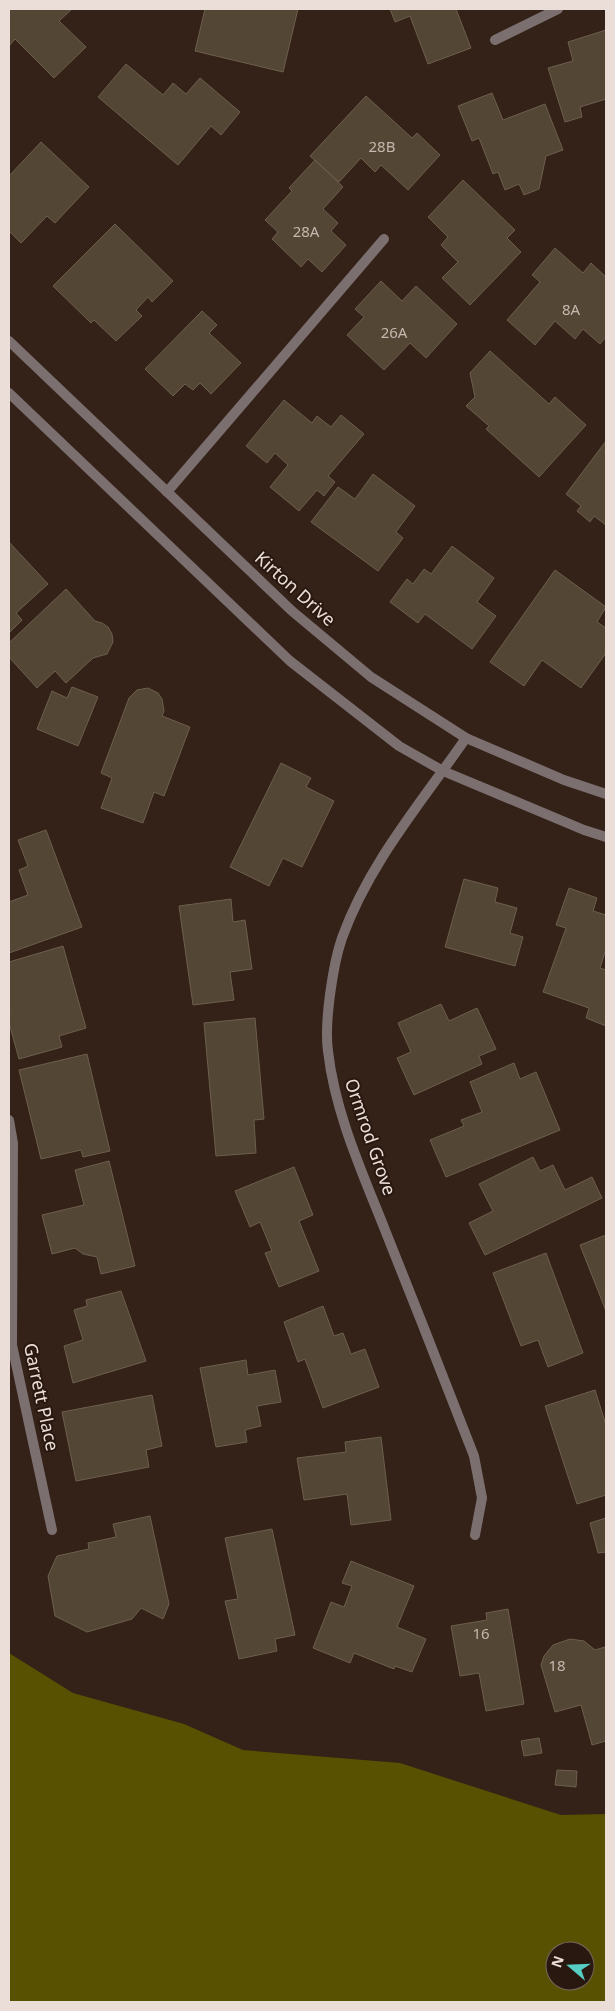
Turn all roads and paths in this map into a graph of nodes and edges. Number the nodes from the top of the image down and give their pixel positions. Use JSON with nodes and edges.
{"nodes":[{"id":1,"x":558,"y":9,"type":"edge"},
{"id":2,"x":495,"y":40,"type":"dead end"},
{"id":3,"x":384,"y":239,"type":"dead end"},
{"id":4,"x":9,"y":341,"type":"edge"},
{"id":5,"x":9,"y":393,"type":"edge"},
{"id":6,"x":167,"y":492,"type":"junction"},
{"id":7,"x":466,"y":738,"type":"junction"},
{"id":8,"x":443,"y":771,"type":"junction"},
{"id":9,"x":606,"y":794,"type":"edge"},
{"id":10,"x":606,"y":837,"type":"edge"},
{"id":11,"x":9,"y":1120,"type":"edge"},
{"id":12,"x":52,"y":1530,"type":"dead end"},
{"id":13,"x":475,"y":1534,"type":"dead end"}],
"edges":[{"from":1,"to":2,"type":"street"},
{"from":3,"to":6,"type":"street"},
{"from":4,"to":6,"type":"street","name":"Kirton Drive"},
{"from":5,"to":8,"type":"street"},
{"from":6,"to":7,"type":"street","name":"Kirton Drive"},
{"from":7,"to":8,"type":"street","name":"Ormrod Grove"},
{"from":7,"to":9,"type":"street","name":"Kirton Drive"},
{"from":8,"to":10,"type":"street"},
{"from":8,"to":13,"type":"street","name":"Ormrod Grove"},
{"from":11,"to":12,"type":"street","name":"Garrett Place"}]}
